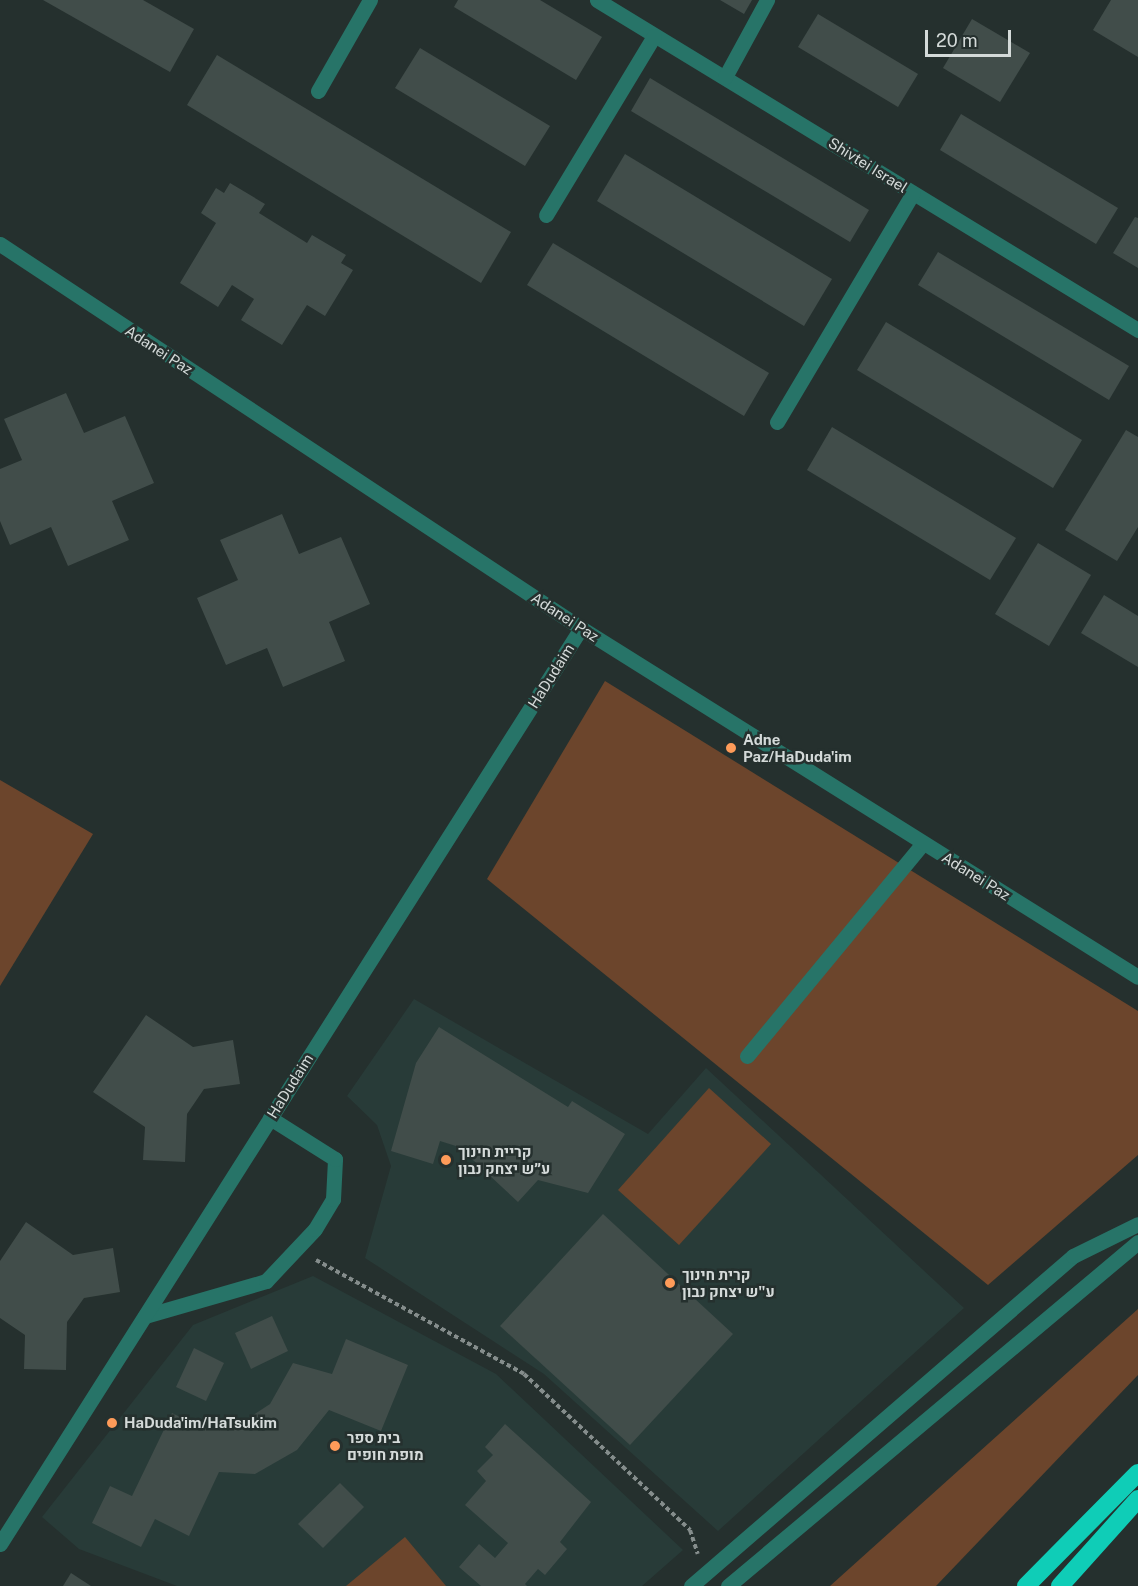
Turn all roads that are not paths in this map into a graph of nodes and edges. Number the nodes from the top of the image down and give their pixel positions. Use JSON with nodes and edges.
{"nodes":[{"id":1,"x":370,"y":0,"type":"edge"},
{"id":2,"x":597,"y":0,"type":"edge"},
{"id":3,"x":767,"y":0,"type":"edge"},
{"id":4,"x":654,"y":36,"type":"junction"},
{"id":5,"x":725,"y":77,"type":"junction"},
{"id":6,"x":318,"y":91,"type":"dead end"},
{"id":7,"x":913,"y":193,"type":"junction"},
{"id":8,"x":546,"y":215,"type":"dead end"},
{"id":9,"x":0,"y":244,"type":"edge"},
{"id":10,"x":1138,"y":330,"type":"edge"},
{"id":11,"x":777,"y":423,"type":"dead end"},
{"id":12,"x":581,"y":628,"type":"junction"},
{"id":13,"x":923,"y":843,"type":"junction"},
{"id":14,"x":1138,"y":977,"type":"edge"},
{"id":15,"x":747,"y":1056,"type":"dead end"},
{"id":16,"x":270,"y":1118,"type":"junction"},
{"id":17,"x":1138,"y":1224,"type":"edge"},
{"id":18,"x":1138,"y":1242,"type":"edge"},
{"id":19,"x":145,"y":1316,"type":"junction"},
{"id":20,"x":1138,"y":1473,"type":"edge"},
{"id":21,"x":1138,"y":1499,"type":"edge"},
{"id":22,"x":0,"y":1544,"type":"edge"},
{"id":23,"x":691,"y":1586,"type":"edge"},
{"id":24,"x":728,"y":1586,"type":"edge"},
{"id":25,"x":1026,"y":1586,"type":"edge"},
{"id":26,"x":1060,"y":1586,"type":"edge"}],
"edges":[{"from":1,"to":6,"type":"street"},
{"from":2,"to":4,"type":"street","name":"Shivtei Israel"},
{"from":3,"to":5,"type":"street"},
{"from":4,"to":5,"type":"street","name":"Shivtei Israel"},
{"from":4,"to":8,"type":"street"},
{"from":5,"to":7,"type":"street","name":"Shivtei Israel"},
{"from":7,"to":10,"type":"street","name":"Shivtei Israel"},
{"from":7,"to":11,"type":"street"},
{"from":9,"to":12,"type":"street","name":"Adanei Paz"},
{"from":12,"to":13,"type":"street","name":"Adanei Paz"},
{"from":12,"to":16,"type":"street","name":"HaDudaim"},
{"from":13,"to":14,"type":"street","name":"Adanei Paz"},
{"from":13,"to":15,"type":"street"},
{"from":16,"to":19,"type":"street","name":"HaDudaim"},
{"from":16,"to":19,"type":"street"},
{"from":17,"to":23,"type":"street"},
{"from":18,"to":24,"type":"street"},
{"from":19,"to":22,"type":"street","name":"HaDudaim"},
{"from":20,"to":25,"type":"highway"},
{"from":21,"to":26,"type":"highway"}]}
